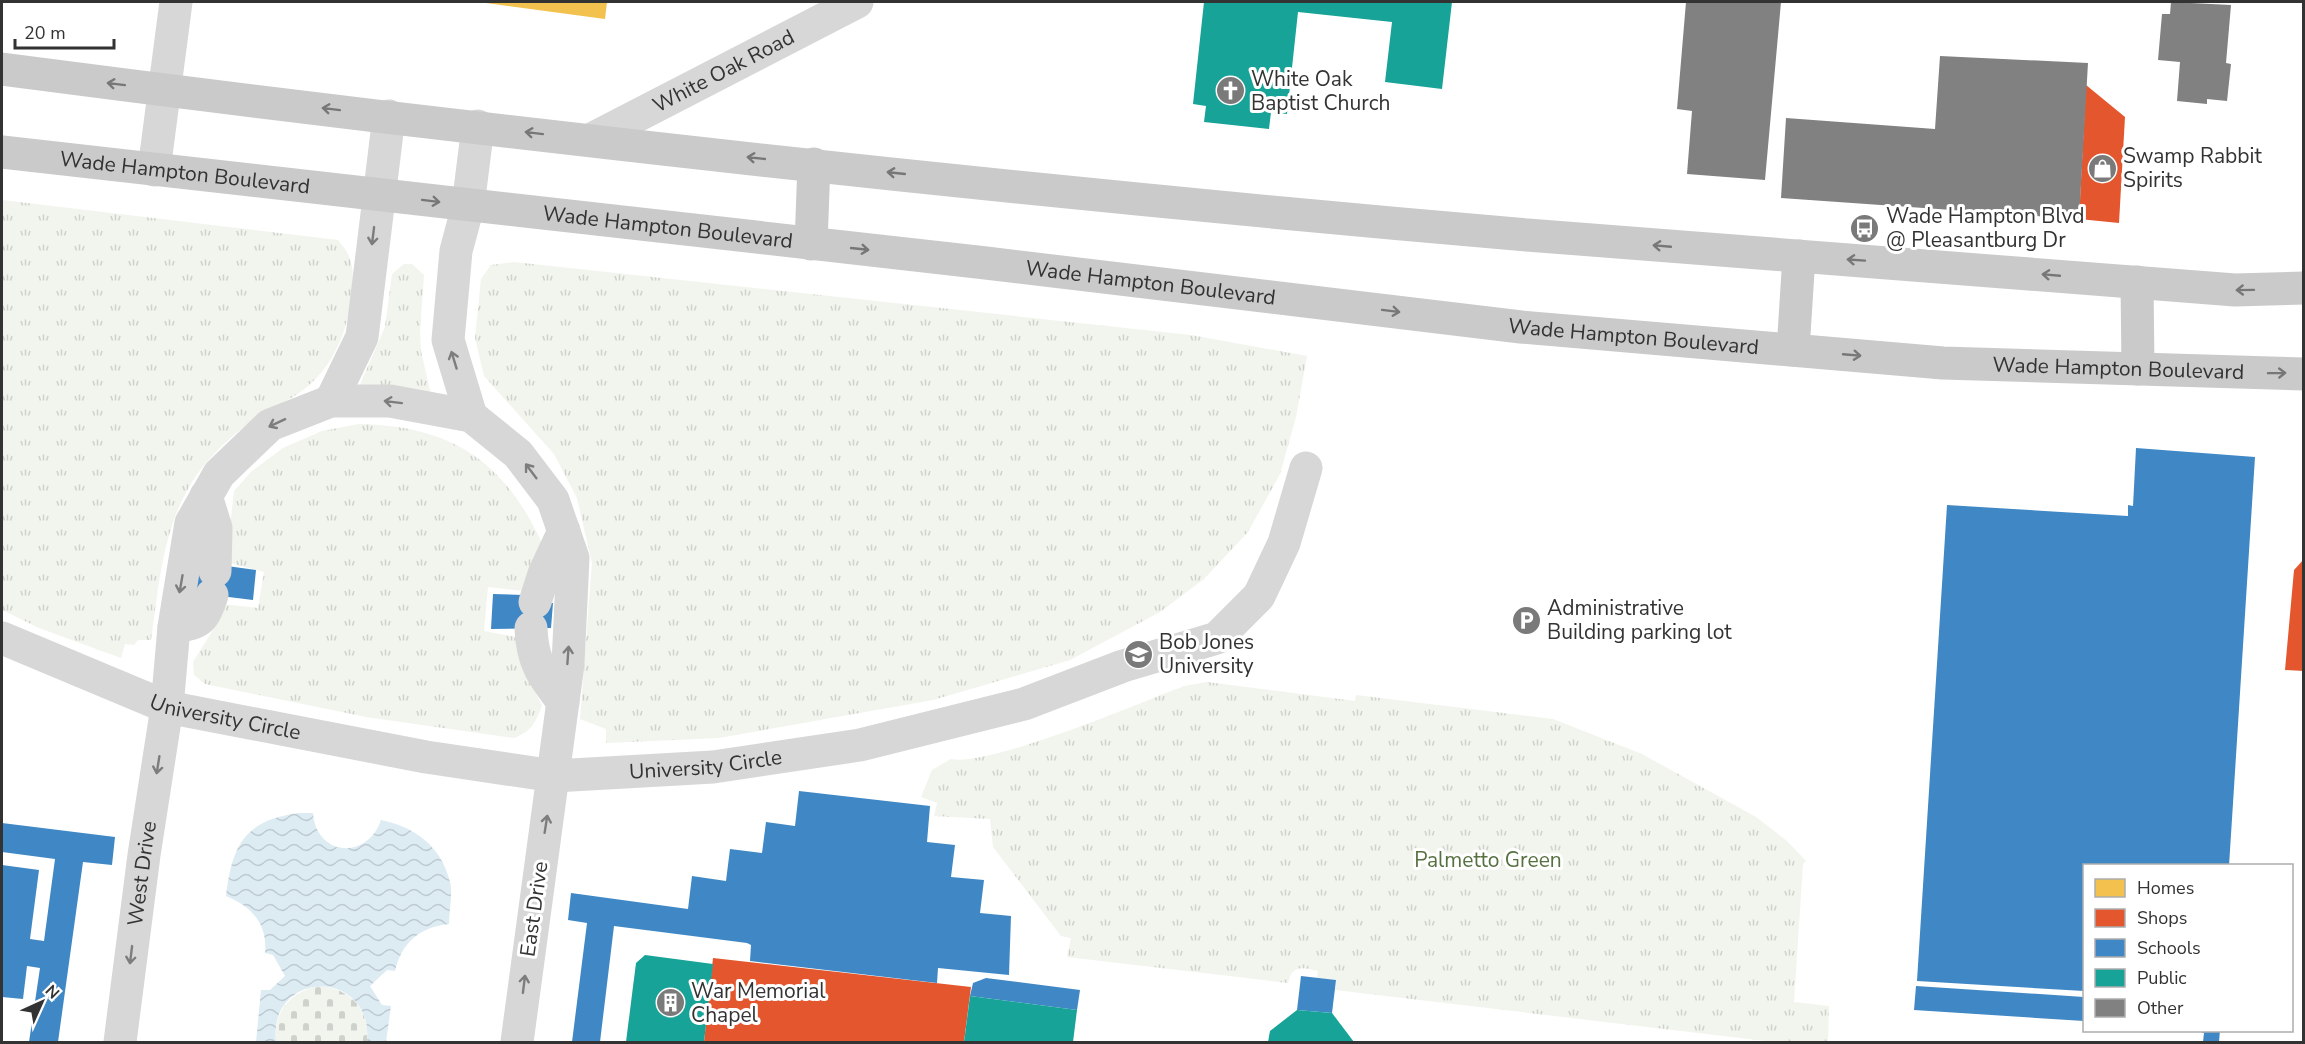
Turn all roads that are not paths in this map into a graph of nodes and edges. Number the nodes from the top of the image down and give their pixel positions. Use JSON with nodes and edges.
{"nodes":[{"id":1,"x":176,"y":2,"type":"edge"},
{"id":2,"x":857,"y":2,"type":"edge"},
{"id":3,"x":2,"y":69,"type":"edge"},
{"id":4,"x":164,"y":90,"type":"junction"},
{"id":5,"x":389,"y":116,"type":"junction"},
{"id":6,"x":478,"y":126,"type":"junction"},
{"id":7,"x":592,"y":139,"type":"junction"},
{"id":8,"x":2,"y":152,"type":"edge"},
{"id":9,"x":814,"y":164,"type":"junction"},
{"id":10,"x":154,"y":170,"type":"junction"},
{"id":11,"x":378,"y":194,"type":"junction"},
{"id":12,"x":468,"y":206,"type":"junction"},
{"id":13,"x":811,"y":244,"type":"junction"},
{"id":14,"x":1799,"y":256,"type":"junction"},
{"id":15,"x":2138,"y":282,"type":"junction"},
{"id":16,"x":2304,"y":288,"type":"edge"},
{"id":17,"x":1793,"y":350,"type":"junction"},
{"id":18,"x":2138,"y":369,"type":"junction"},
{"id":19,"x":2304,"y":374,"type":"edge"},
{"id":20,"x":330,"y":401,"type":"junction"},
{"id":21,"x":471,"y":416,"type":"junction"},
{"id":22,"x":1306,"y":468,"type":"dead end"},
{"id":23,"x":206,"y":496,"type":"junction"},
{"id":24,"x":564,"y":531,"type":"junction"},
{"id":25,"x":174,"y":627,"type":"junction"},
{"id":26,"x":2,"y":638,"type":"edge"},
{"id":27,"x":563,"y":702,"type":"junction"},
{"id":28,"x":167,"y":707,"type":"junction"},
{"id":29,"x":554,"y":776,"type":"junction"},
{"id":30,"x":120,"y":1042,"type":"edge"},
{"id":31,"x":517,"y":1042,"type":"edge"}],
"edges":[{"from":1,"to":4,"type":"street"},
{"from":2,"to":7,"type":"street","name":"White Oak Road"},
{"from":4,"to":3,"type":"main road","one_way":true},
{"from":5,"to":4,"type":"main road","one_way":true},
{"from":4,"to":10,"type":"street"},
{"from":5,"to":6,"type":"main road"},
{"from":5,"to":11,"type":"street"},
{"from":7,"to":6,"type":"main road","one_way":true},
{"from":6,"to":12,"type":"street"},
{"from":9,"to":7,"type":"main road","one_way":true},
{"from":8,"to":10,"type":"main road","name":"Wade Hampton Boulevard"},
{"from":9,"to":13,"type":"main road"},
{"from":14,"to":9,"type":"main road","one_way":true},
{"from":10,"to":11,"type":"main road","name":"Wade Hampton Boulevard"},
{"from":11,"to":12,"type":"main road","name":"Wade Hampton Boulevard","one_way":true},
{"from":11,"to":20,"type":"street","one_way":true},
{"from":12,"to":13,"type":"main road","name":"Wade Hampton Boulevard"},
{"from":21,"to":12,"type":"street","one_way":true},
{"from":13,"to":17,"type":"main road","name":"Wade Hampton Boulevard","one_way":true},
{"from":15,"to":14,"type":"main road","one_way":true},
{"from":14,"to":17,"type":"main road"},
{"from":16,"to":15,"type":"main road","one_way":true},
{"from":15,"to":18,"type":"main road"},
{"from":17,"to":18,"type":"main road","name":"Wade Hampton Boulevard","one_way":true},
{"from":18,"to":19,"type":"main road","name":"Wade Hampton Boulevard","one_way":true},
{"from":21,"to":20,"type":"street","one_way":true},
{"from":20,"to":23,"type":"street","name":"West Drive","one_way":true},
{"from":24,"to":21,"type":"street","name":"East Drive","one_way":true},
{"from":22,"to":29,"type":"street","name":"University Circle"},
{"from":23,"to":25,"type":"street","name":"West Drive","one_way":true},
{"from":23,"to":25,"type":"street"},
{"from":27,"to":24,"type":"street","name":"East Drive","one_way":true},
{"from":24,"to":27,"type":"street"},
{"from":25,"to":28,"type":"street","name":"West Drive"},
{"from":26,"to":28,"type":"street","name":"University Circle"},
{"from":27,"to":29,"type":"street","name":"East Drive"},
{"from":28,"to":29,"type":"street","name":"University Circle"},
{"from":28,"to":30,"type":"street","name":"West Drive","one_way":true},
{"from":31,"to":29,"type":"street","name":"East Drive","one_way":true}]}
